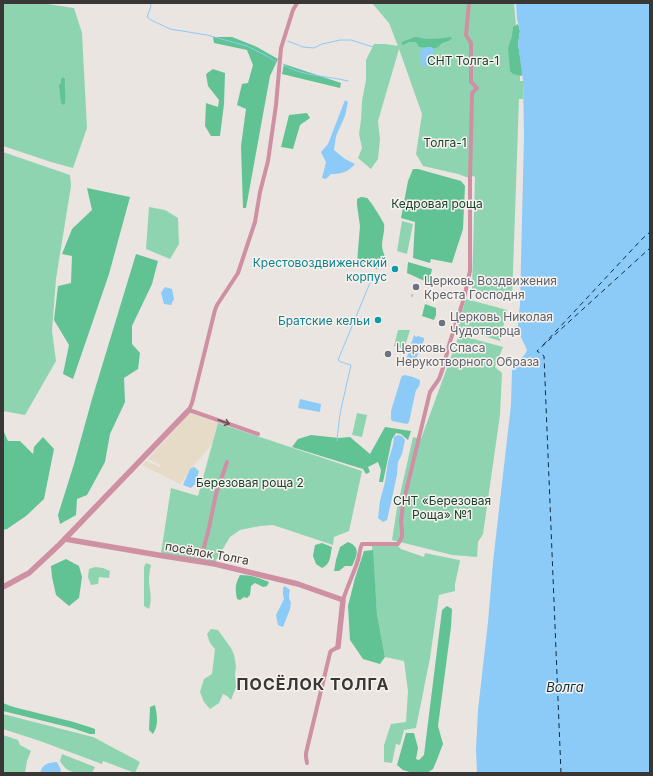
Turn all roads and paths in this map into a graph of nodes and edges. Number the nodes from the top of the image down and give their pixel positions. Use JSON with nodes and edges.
{"nodes":[{"id":1,"x":297,"y":3,"type":"edge"},
{"id":2,"x":469,"y":3,"type":"edge"},
{"id":3,"x":189,"y":410,"type":"junction"},
{"id":4,"x":258,"y":434,"type":"dead end"},
{"id":5,"x":227,"y":462,"type":"dead end"},
{"id":6,"x":65,"y":539,"type":"junction"},
{"id":7,"x":200,"y":562,"type":"junction"},
{"id":8,"x":3,"y":587,"type":"edge"},
{"id":9,"x":343,"y":600,"type":"junction"},
{"id":10,"x":338,"y":647,"type":"joint"},
{"id":11,"x":307,"y":763,"type":"dead end"}],
"edges":[{"from":1,"to":3,"type":"street"},
{"from":2,"to":9,"type":"street"},
{"from":3,"to":4,"type":"street","one_way":true},
{"from":3,"to":6,"type":"street"},
{"from":5,"to":7,"type":"street"},
{"from":6,"to":7,"type":"street","name":"посёлок Толга"},
{"from":6,"to":8,"type":"street"},
{"from":7,"to":9,"type":"street","name":"посёлок Толга"},
{"from":9,"to":10,"type":"street"},
{"from":10,"to":11,"type":"street"}]}
